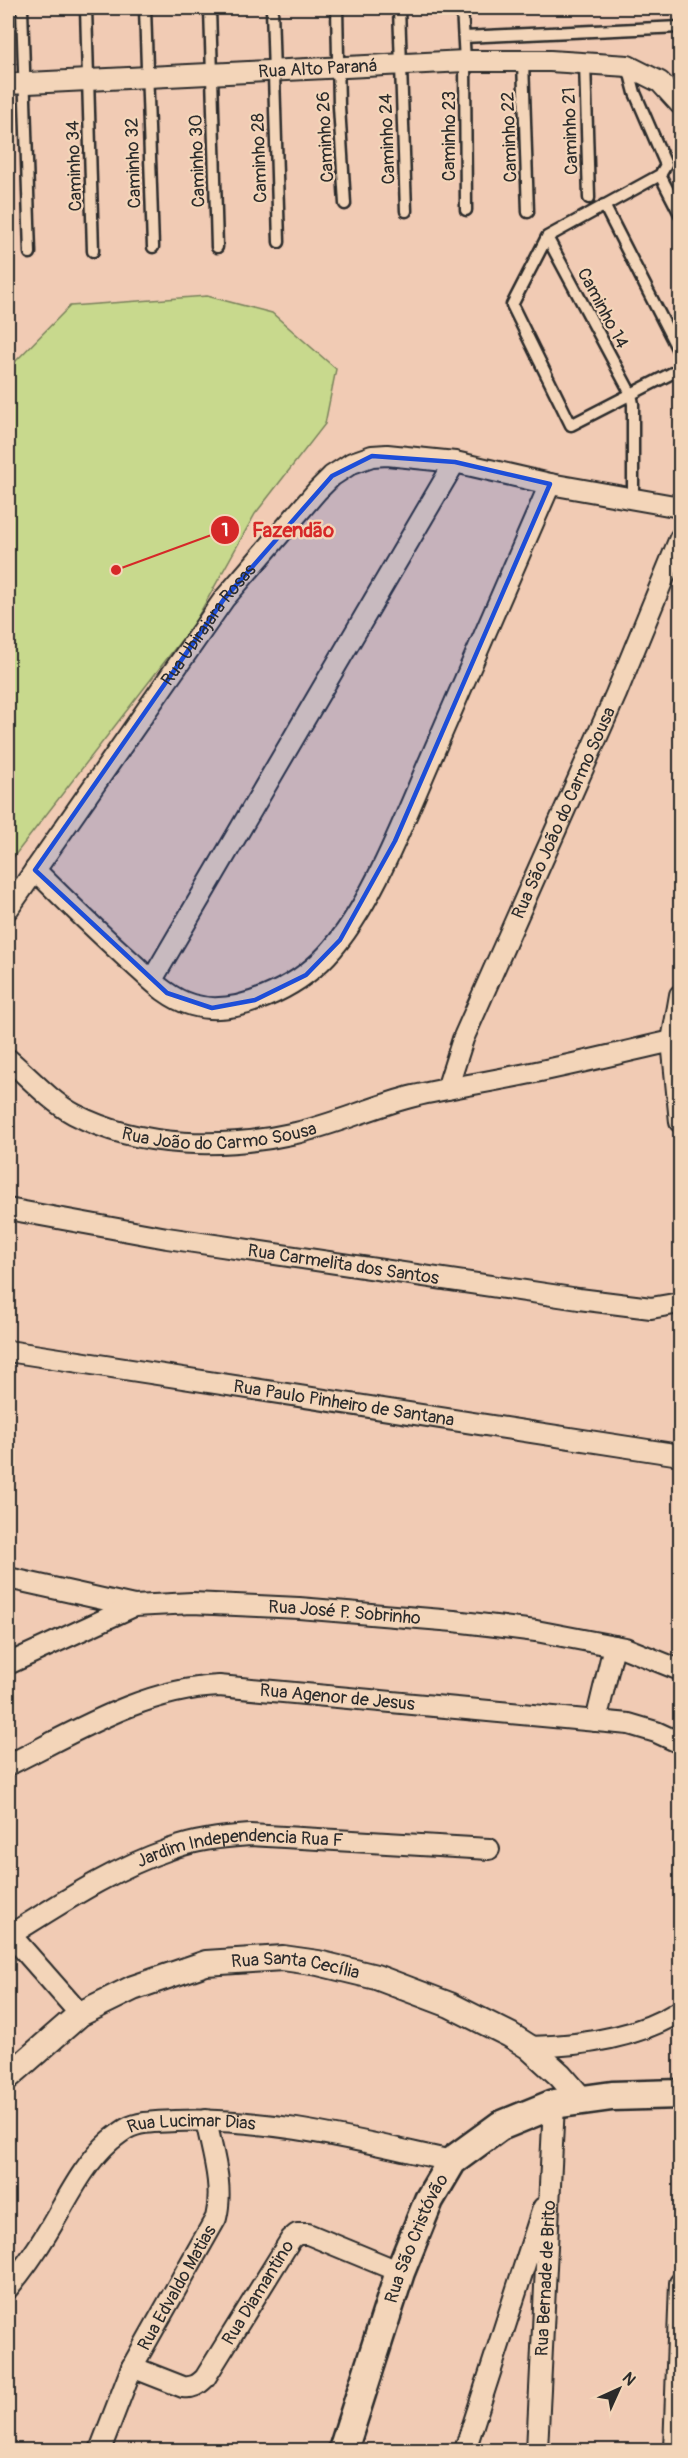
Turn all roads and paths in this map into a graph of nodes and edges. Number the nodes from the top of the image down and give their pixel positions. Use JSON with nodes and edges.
{"nodes":[{"id":1,"x":22,"y":8,"type":"edge"},
{"id":2,"x":86,"y":8,"type":"edge"},
{"id":3,"x":146,"y":8,"type":"edge"},
{"id":4,"x":210,"y":8,"type":"edge"},
{"id":5,"x":272,"y":8,"type":"edge"},
{"id":6,"x":337,"y":8,"type":"edge"},
{"id":7,"x":399,"y":8,"type":"edge"},
{"id":8,"x":462,"y":8,"type":"edge"},
{"id":9,"x":681,"y":27,"type":"edge"},
{"id":10,"x":464,"y":37,"type":"junction"},
{"id":11,"x":465,"y":61,"type":"junction"},
{"id":12,"x":523,"y":61,"type":"junction"},
{"id":13,"x":585,"y":63,"type":"junction"},
{"id":14,"x":401,"y":65,"type":"junction"},
{"id":15,"x":628,"y":66,"type":"junction"},
{"id":16,"x":339,"y":69,"type":"junction"},
{"id":17,"x":273,"y":72,"type":"junction"},
{"id":18,"x":211,"y":75,"type":"junction"},
{"id":19,"x":147,"y":78,"type":"junction"},
{"id":20,"x":87,"y":80,"type":"junction"},
{"id":21,"x":16,"y":84,"type":"edge"},
{"id":22,"x":681,"y":104,"type":"edge"},
{"id":23,"x":660,"y":175,"type":"junction"},
{"id":24,"x":589,"y":198,"type":"dead end"},
{"id":25,"x":345,"y":204,"type":"dead end"},
{"id":26,"x":604,"y":205,"type":"junction"},
{"id":27,"x":466,"y":210,"type":"dead end"},
{"id":28,"x":406,"y":211,"type":"dead end"},
{"id":29,"x":528,"y":212,"type":"dead end"},
{"id":30,"x":681,"y":214,"type":"edge"},
{"id":31,"x":547,"y":237,"type":"junction"},
{"id":32,"x":279,"y":242,"type":"dead end"},
{"id":33,"x":153,"y":247,"type":"dead end"},
{"id":34,"x":217,"y":247,"type":"dead end"},
{"id":35,"x":93,"y":251,"type":"dead end"},
{"id":36,"x":30,"y":253,"type":"dead end"},
{"id":37,"x":681,"y":354,"type":"edge"},
{"id":38,"x":681,"y":369,"type":"edge"},
{"id":39,"x":631,"y":394,"type":"junction"},
{"id":40,"x":455,"y":462,"type":"junction"},
{"id":41,"x":550,"y":484,"type":"junction"},
{"id":42,"x":633,"y":499,"type":"junction"},
{"id":43,"x":681,"y":507,"type":"edge"},
{"id":44,"x":681,"y":538,"type":"edge"},
{"id":45,"x":35,"y":870,"type":"junction"},
{"id":46,"x":8,"y":909,"type":"edge"},
{"id":47,"x":152,"y":980,"type":"junction"},
{"id":48,"x":681,"y":995,"type":"edge"},
{"id":49,"x":676,"y":1045,"type":"edge"},
{"id":50,"x":8,"y":1059,"type":"edge"},
{"id":51,"x":447,"y":1089,"type":"junction"},
{"id":52,"x":681,"y":1122,"type":"edge"},
{"id":53,"x":8,"y":1209,"type":"edge"},
{"id":54,"x":681,"y":1303,"type":"edge"},
{"id":55,"x":8,"y":1351,"type":"edge"},
{"id":56,"x":681,"y":1455,"type":"edge"},
{"id":57,"x":8,"y":1578,"type":"edge"},
{"id":58,"x":134,"y":1606,"type":"junction"},
{"id":59,"x":614,"y":1646,"type":"junction"},
{"id":60,"x":8,"y":1664,"type":"edge"},
{"id":61,"x":681,"y":1670,"type":"edge"},
{"id":62,"x":596,"y":1721,"type":"junction"},
{"id":63,"x":681,"y":1743,"type":"edge"},
{"id":64,"x":8,"y":1765,"type":"edge"},
{"id":65,"x":489,"y":1850,"type":"dead end"},
{"id":66,"x":9,"y":1933,"type":"edge"},
{"id":67,"x":681,"y":2011,"type":"edge"},
{"id":68,"x":80,"y":2014,"type":"junction"},
{"id":69,"x":529,"y":2047,"type":"junction"},
{"id":70,"x":8,"y":2077,"type":"edge"},
{"id":71,"x":681,"y":2094,"type":"edge"},
{"id":72,"x":567,"y":2102,"type":"junction"},
{"id":73,"x":206,"y":2120,"type":"junction"},
{"id":74,"x":452,"y":2161,"type":"junction"},
{"id":75,"x":550,"y":2185,"type":"junction"},
{"id":76,"x":399,"y":2272,"type":"junction"},
{"id":77,"x":681,"y":2283,"type":"edge"},
{"id":78,"x":8,"y":2288,"type":"edge"},
{"id":79,"x":132,"y":2367,"type":"junction"},
{"id":80,"x":678,"y":2380,"type":"edge"},
{"id":81,"x":100,"y":2451,"type":"edge"},
{"id":82,"x":343,"y":2451,"type":"edge"},
{"id":83,"x":465,"y":2451,"type":"edge"},
{"id":84,"x":537,"y":2451,"type":"edge"},
{"id":85,"x":674,"y":2451,"type":"edge"}],
"edges":[{"from":1,"to":21,"type":"lane"},
{"from":2,"to":20,"type":"lane","name":"Caminho 34"},
{"from":3,"to":19,"type":"lane","name":"Caminho 32"},
{"from":4,"to":18,"type":"lane","name":"Caminho 30"},
{"from":5,"to":17,"type":"lane","name":"Caminho 28"},
{"from":6,"to":16,"type":"lane","name":"Caminho 26"},
{"from":7,"to":14,"type":"lane","name":"Caminho 24"},
{"from":8,"to":10,"type":"lane","name":"Caminho 23"},
{"from":9,"to":10,"type":"lane"},
{"from":10,"to":11,"type":"lane","name":"Caminho 23"},
{"from":11,"to":12,"type":"street","name":"Rua Alto Paraná"},
{"from":11,"to":14,"type":"street","name":"Rua Alto Paraná"},
{"from":11,"to":27,"type":"lane","name":"Caminho 23"},
{"from":12,"to":13,"type":"street","name":"Rua Alto Paraná"},
{"from":12,"to":29,"type":"lane","name":"Caminho 22"},
{"from":13,"to":15,"type":"street","name":"Rua Alto Paraná"},
{"from":13,"to":24,"type":"lane","name":"Caminho 21"},
{"from":14,"to":16,"type":"street","name":"Rua Alto Paraná"},
{"from":14,"to":28,"type":"lane","name":"Caminho 24"},
{"from":15,"to":22,"type":"street"},
{"from":15,"to":23,"type":"lane"},
{"from":16,"to":17,"type":"street","name":"Rua Alto Paraná"},
{"from":16,"to":25,"type":"lane","name":"Caminho 26"},
{"from":17,"to":18,"type":"street","name":"Rua Alto Paraná"},
{"from":17,"to":32,"type":"lane","name":"Caminho 28"},
{"from":18,"to":19,"type":"street","name":"Rua Alto Paraná"},
{"from":18,"to":34,"type":"lane","name":"Caminho 30"},
{"from":19,"to":20,"type":"street","name":"Rua Alto Paraná"},
{"from":19,"to":33,"type":"lane","name":"Caminho 32"},
{"from":20,"to":21,"type":"street","name":"Rua Alto Paraná"},
{"from":20,"to":35,"type":"lane","name":"Caminho 34"},
{"from":21,"to":36,"type":"lane"},
{"from":23,"to":26,"type":"lane"},
{"from":23,"to":30,"type":"lane"},
{"from":26,"to":31,"type":"lane"},
{"from":26,"to":37,"type":"lane"},
{"from":31,"to":39,"type":"lane","name":"Caminho 14"},
{"from":31,"to":39,"type":"lane"},
{"from":38,"to":39,"type":"lane"},
{"from":39,"to":42,"type":"lane"},
{"from":40,"to":41,"type":"street","name":"Rua Ubirajara Rosas"},
{"from":40,"to":45,"type":"street","name":"Rua Ubirajara Rosas"},
{"from":40,"to":47,"type":"street"},
{"from":41,"to":42,"type":"street","name":"Rua Ubirajara Rosas"},
{"from":41,"to":47,"type":"street"},
{"from":42,"to":43,"type":"street","name":"Rua Ubirajara Rosas"},
{"from":44,"to":51,"type":"street","name":"Rua São João do Carmo Sousa"},
{"from":45,"to":46,"type":"street","name":"Rua Ubirajara Rosas"},
{"from":45,"to":47,"type":"street"},
{"from":48,"to":49,"type":"street"},
{"from":49,"to":51,"type":"street","name":"Rua João do Carmo Sousa"},
{"from":49,"to":52,"type":"street"},
{"from":50,"to":51,"type":"street","name":"Rua João do Carmo Sousa"},
{"from":53,"to":54,"type":"street","name":"Rua Carmelita dos Santos"},
{"from":55,"to":56,"type":"street","name":"Rua Paulo Pinheiro de Santana"},
{"from":57,"to":58,"type":"street","name":"Rua José P. Sobrinho"},
{"from":58,"to":59,"type":"street","name":"Rua José P. Sobrinho"},
{"from":58,"to":60,"type":"street"},
{"from":59,"to":61,"type":"street","name":"Rua José P. Sobrinho"},
{"from":59,"to":62,"type":"street"},
{"from":62,"to":63,"type":"street","name":"Rua Agenor de Jesus"},
{"from":62,"to":64,"type":"street","name":"Rua Agenor de Jesus"},
{"from":65,"to":66,"type":"street","name":"Jardim Independencia Rua F"},
{"from":66,"to":68,"type":"street"},
{"from":67,"to":69,"type":"street"},
{"from":68,"to":69,"type":"street","name":"Rua Santa Cecília"},
{"from":68,"to":70,"type":"street","name":"Rua Santa Cecília"},
{"from":69,"to":72,"type":"street","name":"Rua Santa Cecília"},
{"from":71,"to":72,"type":"main road","name":"Rua São Cristóvão"},
{"from":72,"to":74,"type":"main road","name":"Rua São Cristóvão"},
{"from":72,"to":75,"type":"street","name":"Rua Bernade de Brito"},
{"from":73,"to":74,"type":"street","name":"Rua Lucimar Dias"},
{"from":73,"to":78,"type":"street","name":"Rua Lucimar Dias"},
{"from":73,"to":79,"type":"street","name":"Rua Edvaldo Matias"},
{"from":74,"to":76,"type":"main road","name":"Rua São Cristóvão"},
{"from":75,"to":83,"type":"street"},
{"from":75,"to":84,"type":"street","name":"Rua Bernade de Brito"},
{"from":76,"to":79,"type":"street","name":"Rua Diamantino"},
{"from":76,"to":82,"type":"main road","name":"Rua São Cristóvão"},
{"from":77,"to":80,"type":"street"},
{"from":79,"to":81,"type":"street","name":"Rua Edvaldo Matias"},
{"from":80,"to":85,"type":"street"}]}
